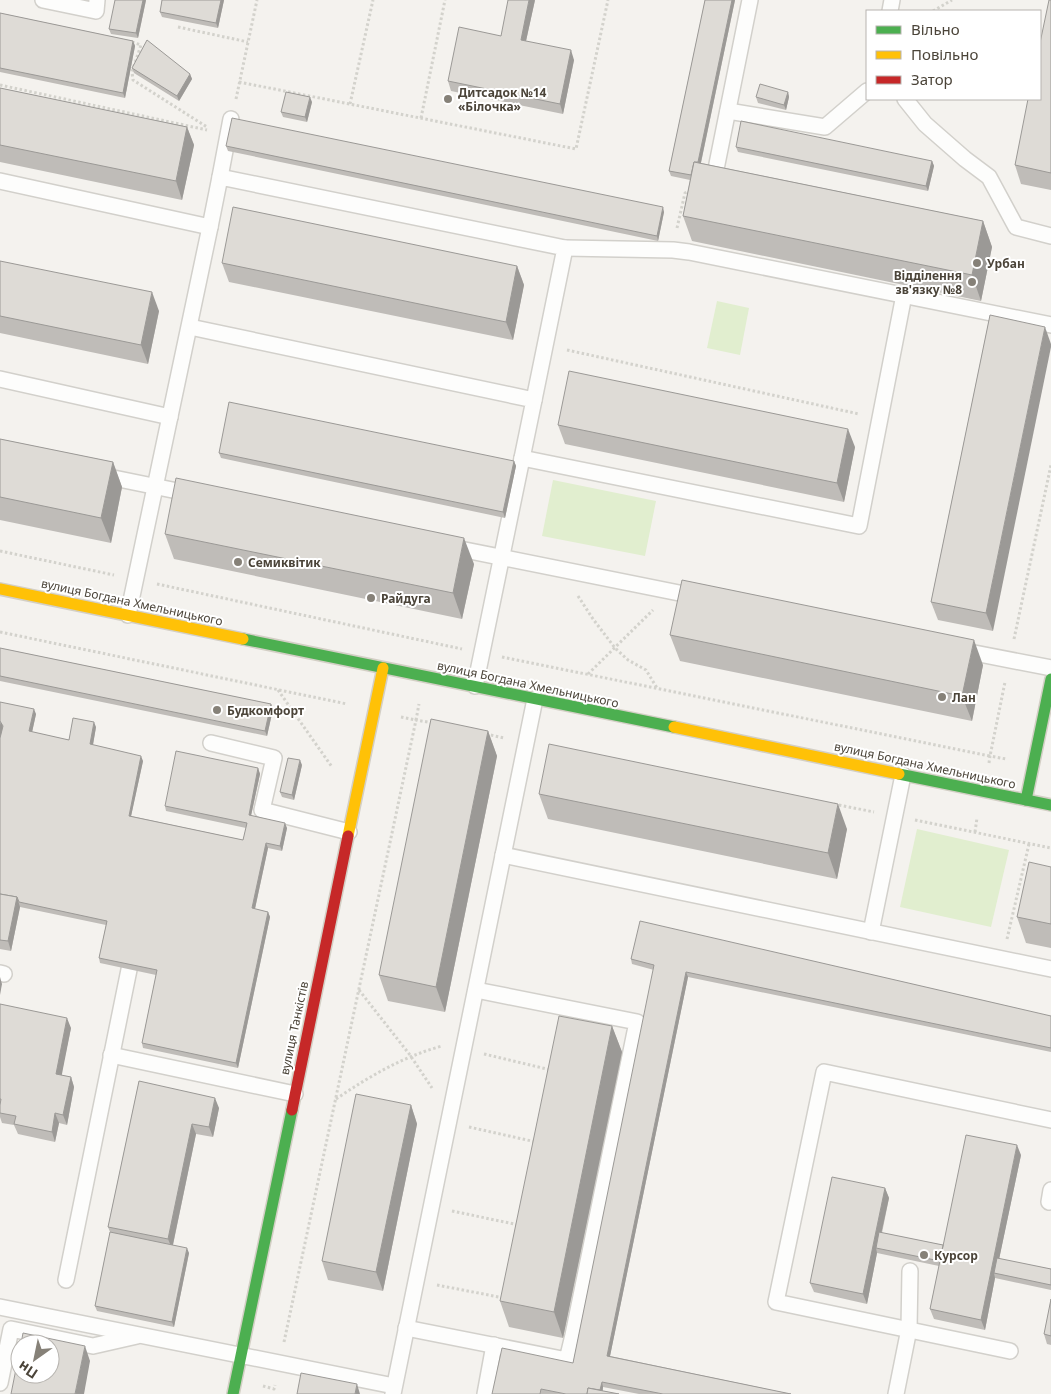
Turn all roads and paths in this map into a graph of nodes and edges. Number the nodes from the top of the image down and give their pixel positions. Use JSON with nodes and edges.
{"nodes":[{"id":1,"x":43,"y":0,"type":"edge"},
{"id":2,"x":97,"y":0,"type":"edge"},
{"id":3,"x":257,"y":0,"type":"edge"},
{"id":4,"x":373,"y":0,"type":"edge"},
{"id":5,"x":446,"y":0,"type":"edge"},
{"id":6,"x":608,"y":0,"type":"edge"},
{"id":7,"x":750,"y":0,"type":"edge"},
{"id":8,"x":952,"y":0,"type":"edge"},
{"id":9,"x":935,"y":10,"type":"edge"},
{"id":10,"x":178,"y":27,"type":"dead end"},
{"id":11,"x":124,"y":40,"type":"edge"},
{"id":12,"x":248,"y":42,"type":"junction"},
{"id":13,"x":239,"y":82,"type":"junction"},
{"id":14,"x":0,"y":86,"type":"edge"},
{"id":15,"x":864,"y":94,"type":"edge"},
{"id":16,"x":906,"y":100,"type":"edge"},
{"id":17,"x":350,"y":104,"type":"junction"},
{"id":18,"x":728,"y":111,"type":"junction"},
{"id":19,"x":422,"y":118,"type":"junction"},
{"id":20,"x":231,"y":119,"type":"joint"},
{"id":21,"x":715,"y":174,"type":"joint"},
{"id":22,"x":220,"y":177,"type":"junction"},
{"id":23,"x":0,"y":182,"type":"edge"},
{"id":24,"x":210,"y":227,"type":"junction"},
{"id":25,"x":1051,"y":236,"type":"edge"},
{"id":26,"x":565,"y":248,"type":"junction"},
{"id":27,"x":673,"y":250,"type":"junction"},
{"id":28,"x":904,"y":295,"type":"junction"},
{"id":29,"x":1051,"y":325,"type":"edge"},
{"id":30,"x":190,"y":327,"type":"junction"},
{"id":31,"x":545,"y":345,"type":"junction"},
{"id":32,"x":0,"y":379,"type":"edge"},
{"id":33,"x":534,"y":400,"type":"junction"},
{"id":34,"x":170,"y":417,"type":"junction"},
{"id":35,"x":880,"y":418,"type":"junction"},
{"id":36,"x":522,"y":458,"type":"junction"},
{"id":37,"x":1051,"y":465,"type":"edge"},
{"id":38,"x":88,"y":472,"type":"edge"},
{"id":39,"x":156,"y":487,"type":"junction"},
{"id":40,"x":204,"y":497,"type":"edge"},
{"id":41,"x":435,"y":544,"type":"edge"},
{"id":42,"x":0,"y":551,"type":"edge"},
{"id":43,"x":503,"y":557,"type":"junction"},
{"id":44,"x":136,"y":580,"type":"junction"},
{"id":45,"x":0,"y":589,"type":"edge"},
{"id":46,"x":573,"y":592,"type":"dead end"},
{"id":47,"x":673,"y":592,"type":"junction"},
{"id":48,"x":711,"y":599,"type":"edge"},
{"id":49,"x":128,"y":615,"type":"junction"},
{"id":50,"x":0,"y":632,"type":"edge"},
{"id":51,"x":942,"y":646,"type":"edge"},
{"id":52,"x":615,"y":648,"type":"junction"},
{"id":53,"x":482,"y":653,"type":"junction"},
{"id":54,"x":1010,"y":660,"type":"junction"},
{"id":55,"x":383,"y":668,"type":"junction"},
{"id":56,"x":1051,"y":668,"type":"edge"},
{"id":57,"x":587,"y":674,"type":"junction"},
{"id":58,"x":1051,"y":679,"type":"edge"},
{"id":59,"x":475,"y":686,"type":"junction"},
{"id":60,"x":657,"y":689,"type":"junction"},
{"id":61,"x":278,"y":690,"type":"junction"},
{"id":62,"x":535,"y":699,"type":"junction"},
{"id":63,"x":348,"y":705,"type":"dead end"},
{"id":64,"x":434,"y":724,"type":"edge"},
{"id":65,"x":480,"y":733,"type":"edge"},
{"id":66,"x":526,"y":742,"type":"junction"},
{"id":67,"x":211,"y":743,"type":"dead end"},
{"id":68,"x":336,"y":760,"type":"dead end"},
{"id":69,"x":903,"y":775,"type":"junction"},
{"id":70,"x":1026,"y":800,"type":"junction"},
{"id":71,"x":826,"y":802,"type":"edge"},
{"id":72,"x":1050,"y":803,"type":"edge"},
{"id":73,"x":894,"y":816,"type":"junction"},
{"id":74,"x":349,"y":832,"type":"junction"},
{"id":75,"x":1030,"y":844,"type":"junction"},
{"id":76,"x":1051,"y":848,"type":"edge"},
{"id":77,"x":503,"y":856,"type":"junction"},
{"id":78,"x":137,"y":932,"type":"edge"},
{"id":79,"x":871,"y":932,"type":"junction"},
{"id":80,"x":1003,"y":959,"type":"junction"},
{"id":81,"x":1051,"y":969,"type":"edge"},
{"id":82,"x":359,"y":990,"type":"junction"},
{"id":83,"x":476,"y":990,"type":"junction"},
{"id":84,"x":464,"y":1044,"type":"junction"},
{"id":85,"x":111,"y":1055,"type":"junction"},
{"id":86,"x":410,"y":1056,"type":"junction"},
{"id":87,"x":552,"y":1071,"type":"edge"},
{"id":88,"x":295,"y":1094,"type":"junction"},
{"id":89,"x":336,"y":1099,"type":"junction"},
{"id":90,"x":449,"y":1118,"type":"junction"},
{"id":91,"x":1051,"y":1120,"type":"edge"},
{"id":92,"x":538,"y":1142,"type":"edge"},
{"id":93,"x":431,"y":1206,"type":"junction"},
{"id":94,"x":521,"y":1225,"type":"edge"},
{"id":95,"x":910,"y":1271,"type":"dead end"},
{"id":96,"x":66,"y":1280,"type":"dead end"},
{"id":97,"x":416,"y":1280,"type":"junction"},
{"id":98,"x":506,"y":1298,"type":"edge"},
{"id":99,"x":0,"y":1307,"type":"edge"},
{"id":100,"x":406,"y":1328,"type":"junction"},
{"id":101,"x":909,"y":1329,"type":"junction"},
{"id":102,"x":140,"y":1335,"type":"junction"},
{"id":103,"x":494,"y":1345,"type":"junction"},
{"id":104,"x":1010,"y":1350,"type":"dead end"},
{"id":105,"x":242,"y":1354,"type":"junction"},
{"id":106,"x":280,"y":1362,"type":"junction"},
{"id":107,"x":0,"y":1383,"type":"edge"},
{"id":108,"x":393,"y":1390,"type":"edge"},
{"id":109,"x":233,"y":1394,"type":"edge"},
{"id":110,"x":259,"y":1394,"type":"edge"},
{"id":111,"x":485,"y":1394,"type":"edge"},
{"id":112,"x":896,"y":1394,"type":"edge"}],
"edges":[{"from":1,"to":2,"type":"lane"},
{"from":3,"to":12,"type":"path"},
{"from":4,"to":17,"type":"path"},
{"from":5,"to":19,"type":"path"},
{"from":6,"to":19,"type":"path"},
{"from":7,"to":18,"type":"lane"},
{"from":8,"to":9,"type":"path"},
{"from":10,"to":12,"type":"path"},
{"from":11,"to":14,"type":"path"},
{"from":12,"to":13,"type":"path"},
{"from":13,"to":17,"type":"path"},
{"from":13,"to":20,"type":"path"},
{"from":15,"to":18,"type":"lane"},
{"from":16,"to":25,"type":"lane"},
{"from":17,"to":19,"type":"path"},
{"from":18,"to":21,"type":"lane"},
{"from":20,"to":22,"type":"lane"},
{"from":21,"to":27,"type":"path"},
{"from":22,"to":24,"type":"lane"},
{"from":22,"to":26,"type":"lane"},
{"from":23,"to":24,"type":"lane"},
{"from":24,"to":30,"type":"lane"},
{"from":26,"to":27,"type":"lane"},
{"from":26,"to":31,"type":"lane"},
{"from":27,"to":28,"type":"lane"},
{"from":28,"to":29,"type":"lane"},
{"from":28,"to":35,"type":"lane"},
{"from":30,"to":33,"type":"lane"},
{"from":30,"to":34,"type":"lane"},
{"from":31,"to":33,"type":"lane"},
{"from":31,"to":35,"type":"path"},
{"from":32,"to":34,"type":"lane"},
{"from":33,"to":36,"type":"lane"},
{"from":34,"to":39,"type":"lane"},
{"from":35,"to":36,"type":"lane"},
{"from":36,"to":43,"type":"lane"},
{"from":37,"to":54,"type":"path"},
{"from":38,"to":39,"type":"lane"},
{"from":39,"to":40,"type":"lane"},
{"from":39,"to":44,"type":"lane"},
{"from":41,"to":43,"type":"lane"},
{"from":42,"to":44,"type":"path"},
{"from":43,"to":47,"type":"lane"},
{"from":43,"to":53,"type":"lane"},
{"from":44,"to":49,"type":"lane"},
{"from":44,"to":53,"type":"path"},
{"from":45,"to":49,"type":"street","name":"вулиця Богдана Хмельницького"},
{"from":46,"to":52,"type":"path"},
{"from":47,"to":48,"type":"lane"},
{"from":47,"to":52,"type":"path"},
{"from":49,"to":55,"type":"street","name":"вулиця Богдана Хмельницького"},
{"from":50,"to":61,"type":"path"},
{"from":51,"to":54,"type":"lane"},
{"from":52,"to":57,"type":"path"},
{"from":52,"to":60,"type":"path"},
{"from":53,"to":57,"type":"path"},
{"from":53,"to":59,"type":"lane"},
{"from":54,"to":56,"type":"lane"},
{"from":54,"to":60,"type":"path"},
{"from":55,"to":59,"type":"street","name":"вулиця Богдана Хмельницького"},
{"from":55,"to":74,"type":"street","name":"вулиця Танкістів"},
{"from":57,"to":60,"type":"path"},
{"from":58,"to":70,"type":"street"},
{"from":59,"to":62,"type":"street","name":"вулиця Богдана Хмельницького"},
{"from":61,"to":63,"type":"path"},
{"from":61,"to":68,"type":"path"},
{"from":62,"to":66,"type":"lane"},
{"from":62,"to":69,"type":"street","name":"вулиця Богдана Хмельницького"},
{"from":64,"to":82,"type":"path"},
{"from":65,"to":66,"type":"path"},
{"from":66,"to":77,"type":"lane"},
{"from":67,"to":74,"type":"lane"},
{"from":69,"to":70,"type":"street","name":"вулиця Богдана Хмельницького"},
{"from":69,"to":73,"type":"lane"},
{"from":70,"to":72,"type":"street","name":"вулиця Богдана Хмельницького"},
{"from":71,"to":73,"type":"path"},
{"from":73,"to":75,"type":"path"},
{"from":73,"to":79,"type":"lane"},
{"from":74,"to":88,"type":"street","name":"вулиця Танкістів"},
{"from":75,"to":76,"type":"path"},
{"from":75,"to":80,"type":"path"},
{"from":77,"to":79,"type":"lane"},
{"from":77,"to":83,"type":"lane"},
{"from":78,"to":85,"type":"lane"},
{"from":79,"to":80,"type":"lane"},
{"from":80,"to":81,"type":"lane"},
{"from":82,"to":86,"type":"path"},
{"from":82,"to":89,"type":"path"},
{"from":83,"to":84,"type":"lane"},
{"from":83,"to":103,"type":"lane"},
{"from":84,"to":86,"type":"path"},
{"from":84,"to":87,"type":"path"},
{"from":84,"to":90,"type":"lane"},
{"from":85,"to":88,"type":"lane"},
{"from":85,"to":96,"type":"lane"},
{"from":86,"to":89,"type":"path"},
{"from":86,"to":90,"type":"path"},
{"from":88,"to":105,"type":"street","name":"вулиця Танкістів"},
{"from":89,"to":106,"type":"path"},
{"from":90,"to":92,"type":"path"},
{"from":90,"to":93,"type":"lane"},
{"from":91,"to":101,"type":"lane"},
{"from":93,"to":94,"type":"path"},
{"from":93,"to":97,"type":"lane"},
{"from":95,"to":101,"type":"lane"},
{"from":97,"to":98,"type":"path"},
{"from":97,"to":100,"type":"lane"},
{"from":99,"to":102,"type":"lane"},
{"from":100,"to":103,"type":"lane"},
{"from":100,"to":108,"type":"lane"},
{"from":101,"to":104,"type":"lane"},
{"from":101,"to":112,"type":"lane"},
{"from":102,"to":105,"type":"lane"},
{"from":102,"to":107,"type":"lane"},
{"from":103,"to":111,"type":"lane"},
{"from":105,"to":106,"type":"lane"},
{"from":105,"to":109,"type":"street","name":"вулиця Танкістів"},
{"from":106,"to":108,"type":"lane"},
{"from":106,"to":110,"type":"path"}]}
